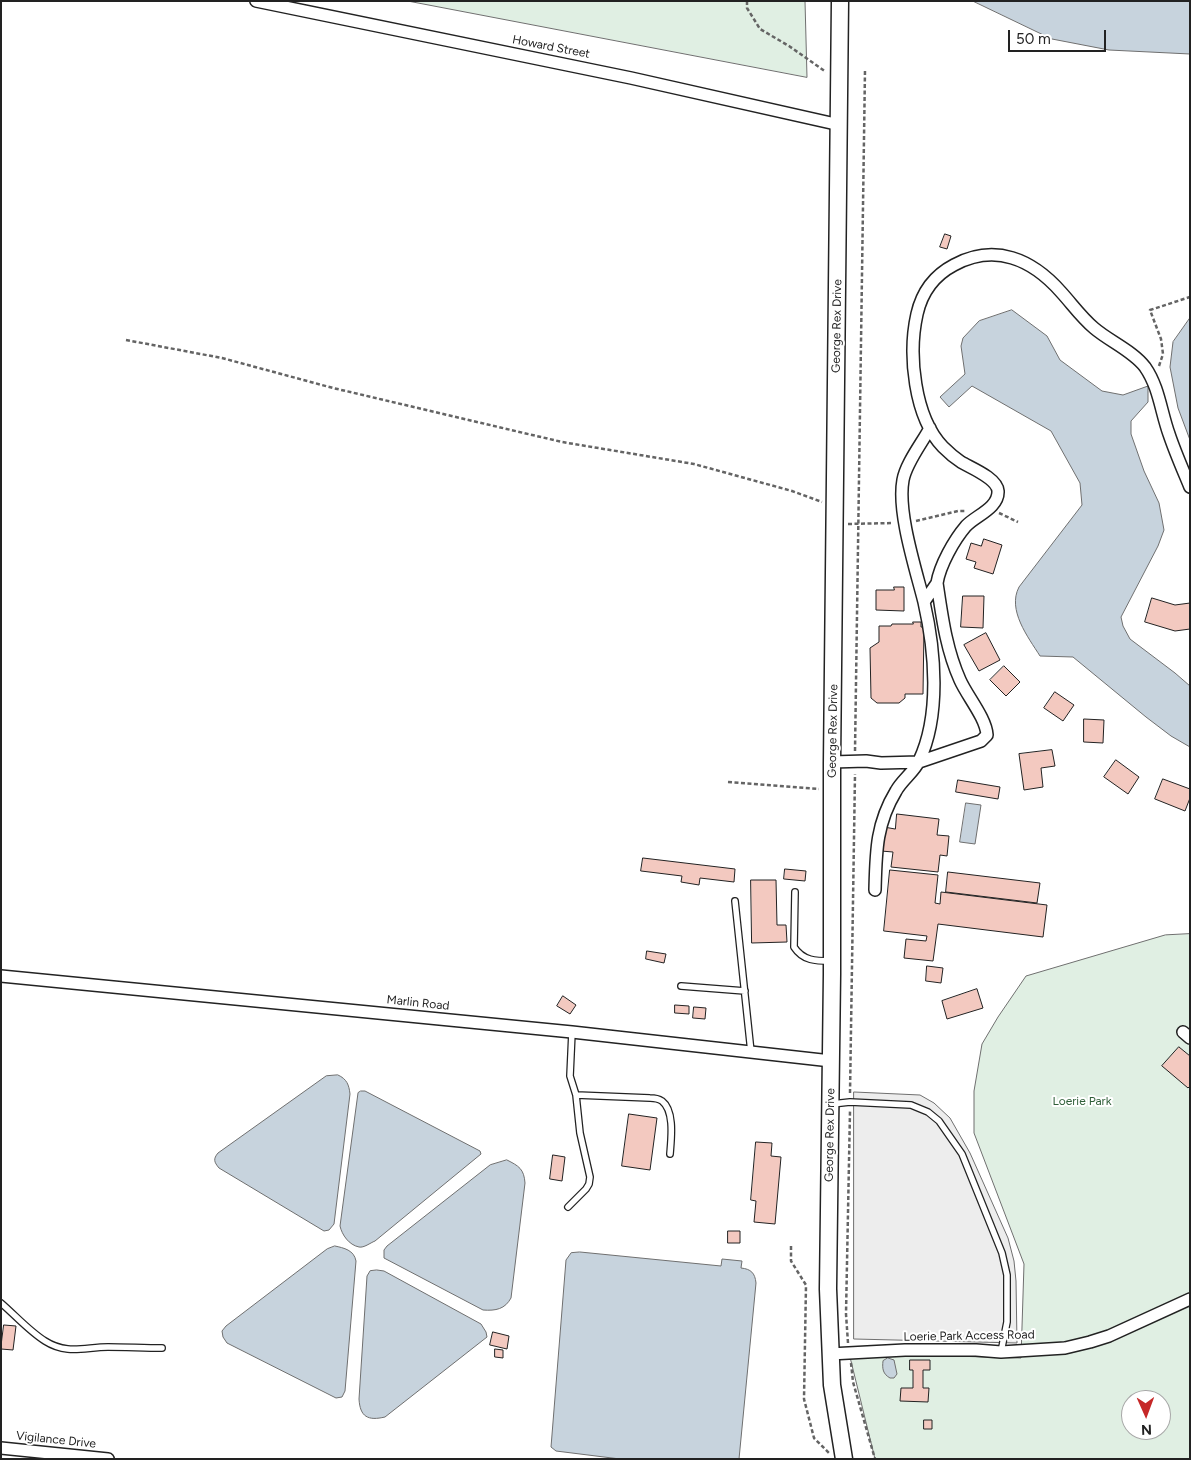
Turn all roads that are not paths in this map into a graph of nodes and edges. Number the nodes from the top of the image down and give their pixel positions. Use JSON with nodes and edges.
{"nodes":[{"id":1,"x":256,"y":1,"type":"edge"},
{"id":2,"x":840,"y":1,"type":"edge"},
{"id":3,"x":840,"y":124,"type":"junction"},
{"id":4,"x":930,"y":428,"type":"junction"},
{"id":5,"x":1190,"y":487,"type":"edge"},
{"id":6,"x":937,"y":583,"type":"junction"},
{"id":7,"x":924,"y":602,"type":"junction"},
{"id":8,"x":832,"y":762,"type":"junction"},
{"id":9,"x":919,"y":762,"type":"junction"},
{"id":10,"x":875,"y":890,"type":"dead end"},
{"id":11,"x":794,"y":892,"type":"dead end"},
{"id":12,"x":735,"y":901,"type":"dead end"},
{"id":13,"x":832,"y":961,"type":"junction"},
{"id":14,"x":1,"y":976,"type":"edge"},
{"id":15,"x":681,"y":986,"type":"dead end"},
{"id":16,"x":745,"y":991,"type":"junction"},
{"id":17,"x":572,"y":1032,"type":"junction"},
{"id":18,"x":751,"y":1052,"type":"junction"},
{"id":19,"x":831,"y":1061,"type":"junction"},
{"id":20,"x":576,"y":1095,"type":"junction"},
{"id":21,"x":830,"y":1105,"type":"junction"},
{"id":22,"x":670,"y":1154,"type":"dead end"},
{"id":23,"x":568,"y":1207,"type":"dead end"},
{"id":24,"x":1190,"y":1299,"type":"edge"},
{"id":25,"x":1,"y":1303,"type":"edge"},
{"id":26,"x":162,"y":1348,"type":"dead end"},
{"id":27,"x":1001,"y":1352,"type":"junction"},
{"id":28,"x":830,"y":1354,"type":"junction"},
{"id":29,"x":1,"y":1448,"type":"edge"},
{"id":30,"x":839,"y":1457,"type":"edge"},
{"id":31,"x":108,"y":1459,"type":"edge"}],
"edges":[{"from":1,"to":3,"type":"street","name":"Howard Street"},
{"from":2,"to":3,"type":"street","name":"George Rex Drive"},
{"from":3,"to":8,"type":"street","name":"George Rex Drive"},
{"from":4,"to":5,"type":"street"},
{"from":4,"to":6,"type":"street"},
{"from":4,"to":7,"type":"street"},
{"from":6,"to":7,"type":"street"},
{"from":6,"to":9,"type":"street"},
{"from":7,"to":9,"type":"street"},
{"from":8,"to":9,"type":"street"},
{"from":8,"to":13,"type":"street","name":"George Rex Drive"},
{"from":9,"to":10,"type":"street"},
{"from":11,"to":13,"type":"lane"},
{"from":12,"to":16,"type":"lane"},
{"from":13,"to":19,"type":"street","name":"George Rex Drive"},
{"from":14,"to":17,"type":"street","name":"Marlin Road"},
{"from":15,"to":16,"type":"lane"},
{"from":16,"to":18,"type":"lane"},
{"from":17,"to":18,"type":"street","name":"Marlin Road"},
{"from":17,"to":20,"type":"lane"},
{"from":18,"to":19,"type":"street","name":"Marlin Road"},
{"from":19,"to":21,"type":"street","name":"George Rex Drive"},
{"from":20,"to":22,"type":"lane"},
{"from":20,"to":23,"type":"lane"},
{"from":21,"to":27,"type":"lane"},
{"from":21,"to":28,"type":"street","name":"George Rex Drive"},
{"from":24,"to":27,"type":"street","name":"Loerie Park Access Road"},
{"from":25,"to":26,"type":"lane"},
{"from":27,"to":28,"type":"street","name":"Loerie Park Access Road"},
{"from":28,"to":30,"type":"street","name":"George Rex Drive"},
{"from":29,"to":31,"type":"street","name":"Vigilance Drive"}]}
